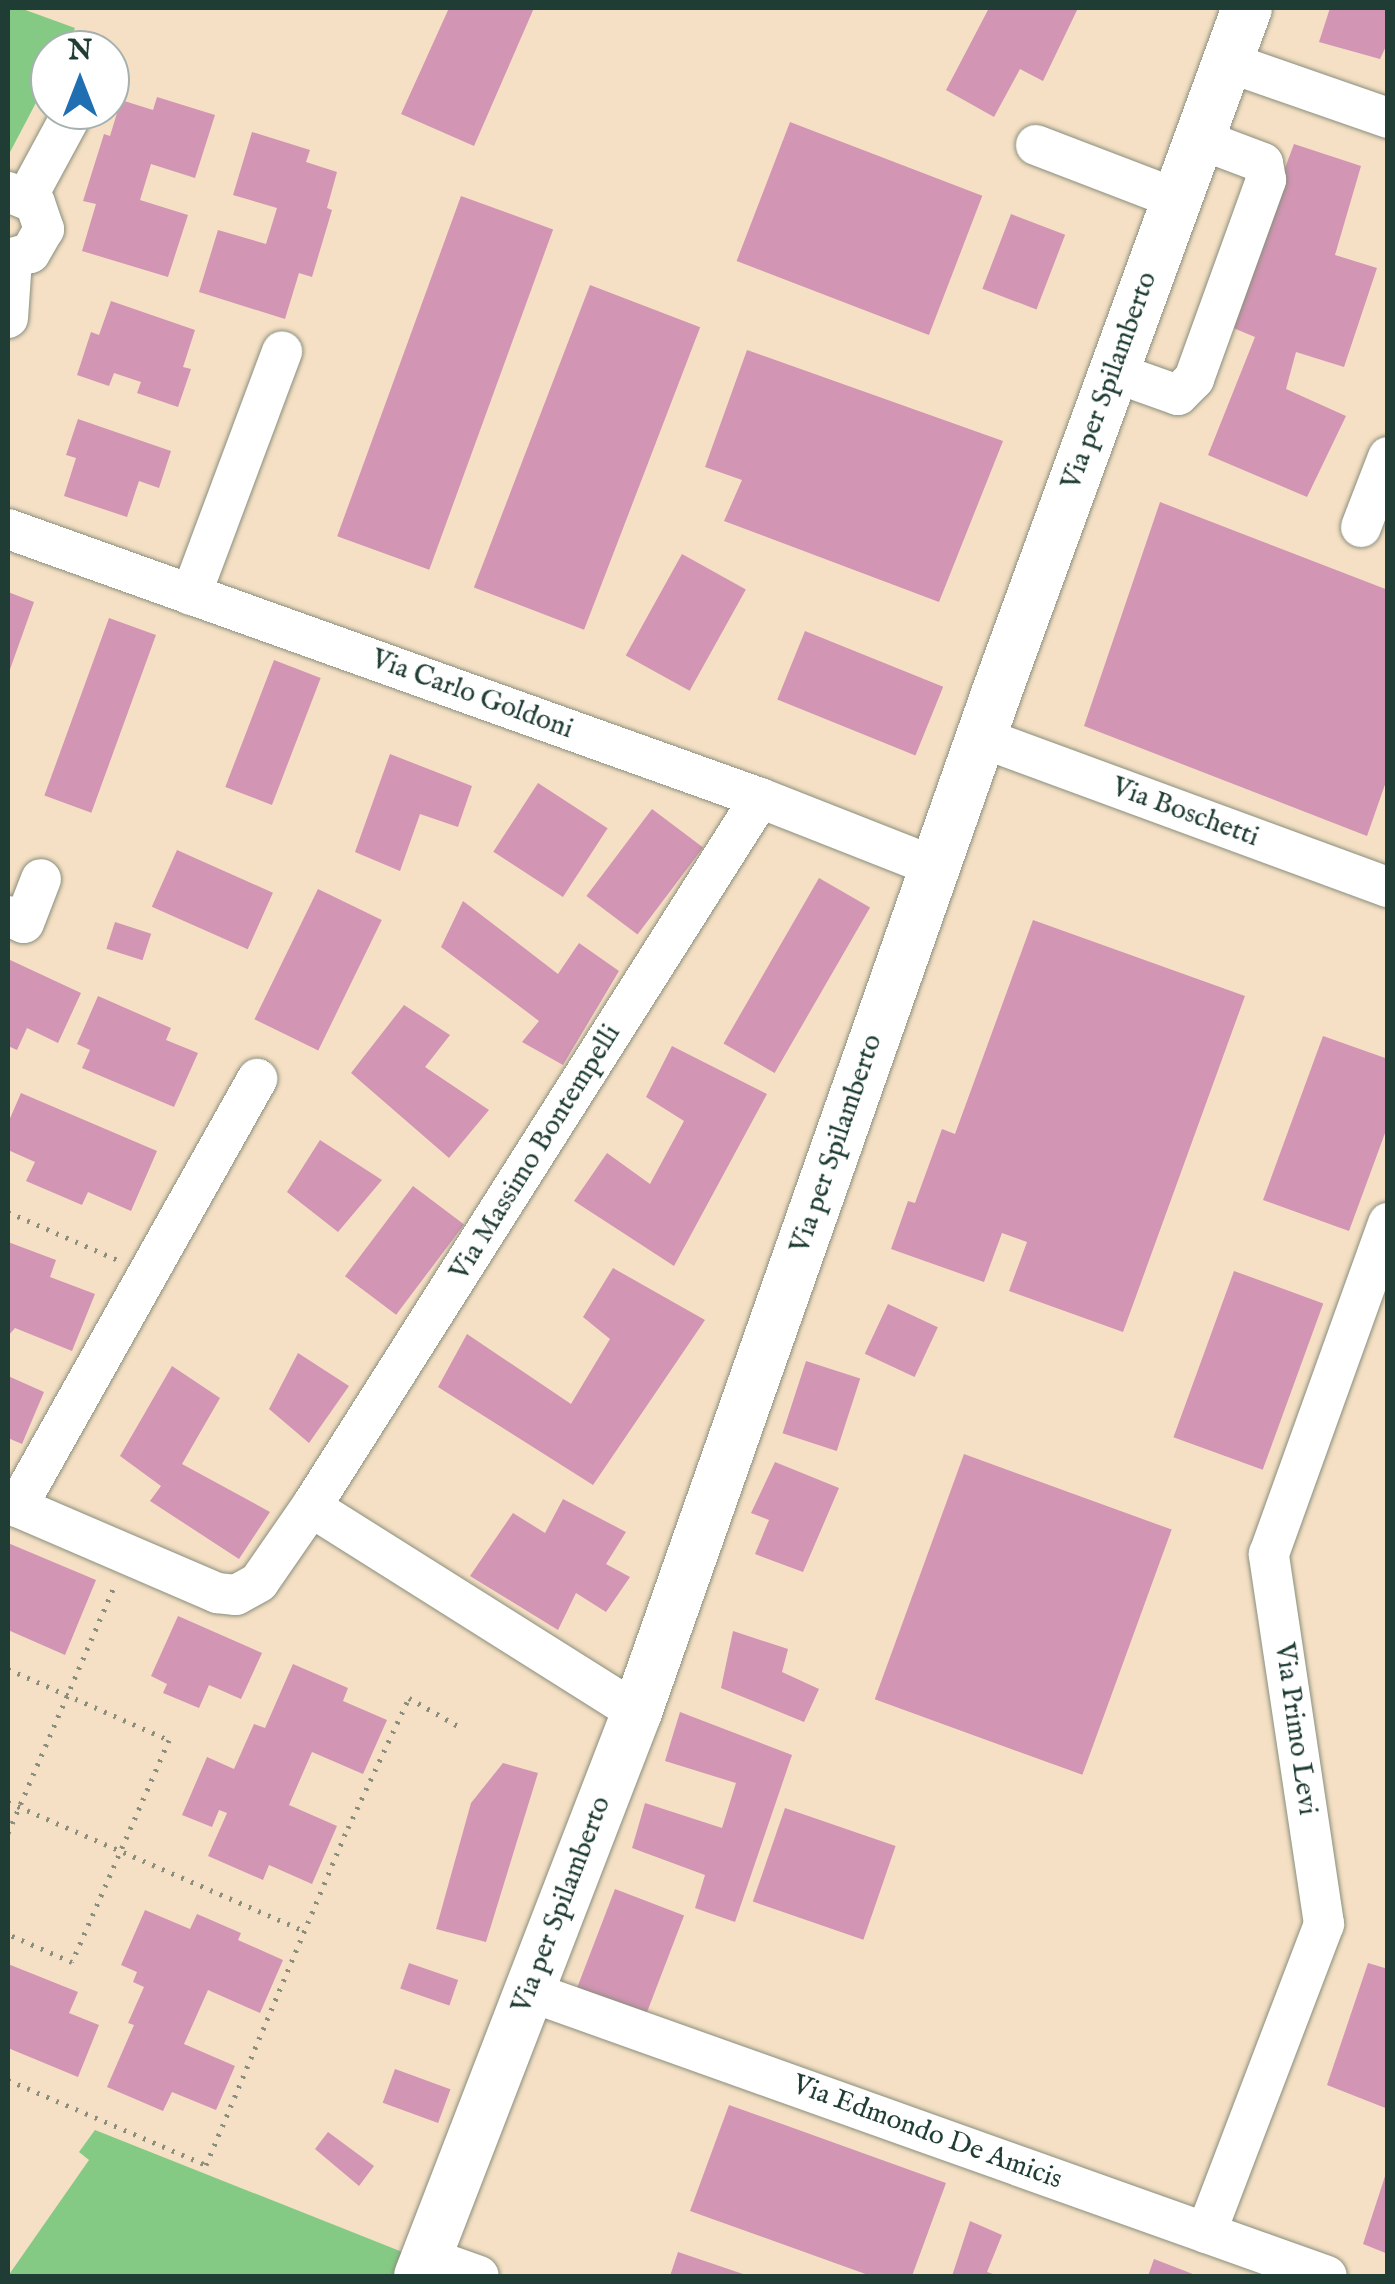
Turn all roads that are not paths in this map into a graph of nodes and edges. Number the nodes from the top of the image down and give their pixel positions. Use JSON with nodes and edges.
{"nodes":[{"id":1,"x":1247,"y":8,"type":"edge"},
{"id":2,"x":1227,"y":62,"type":"junction"},
{"id":3,"x":1388,"y":118,"type":"edge"},
{"id":4,"x":61,"y":130,"type":"edge"},
{"id":5,"x":1198,"y":139,"type":"junction"},
{"id":6,"x":1036,"y":145,"type":"dead end"},
{"id":7,"x":18,"y":195,"type":"edge"},
{"id":8,"x":1177,"y":199,"type":"junction"},
{"id":9,"x":10,"y":259,"type":"edge"},
{"id":10,"x":8,"y":318,"type":"edge"},
{"id":11,"x":282,"y":351,"type":"dead end"},
{"id":12,"x":1113,"y":372,"type":"junction"},
{"id":13,"x":1388,"y":456,"type":"edge"},
{"id":14,"x":1361,"y":527,"type":"dead end"},
{"id":15,"x":8,"y":529,"type":"edge"},
{"id":16,"x":191,"y":595,"type":"junction"},
{"id":17,"x":982,"y":738,"type":"junction"},
{"id":18,"x":760,"y":798,"type":"junction"},
{"id":19,"x":934,"y":867,"type":"junction"},
{"id":20,"x":42,"y":878,"type":"dead end"},
{"id":21,"x":1388,"y":888,"type":"edge"},
{"id":22,"x":8,"y":916,"type":"edge"},
{"id":23,"x":257,"y":1079,"type":"dead end"},
{"id":24,"x":1388,"y":1223,"type":"edge"},
{"id":25,"x":12,"y":1505,"type":"edge"},
{"id":26,"x":311,"y":1507,"type":"junction"},
{"id":27,"x":637,"y":1712,"type":"junction"},
{"id":28,"x":528,"y":1991,"type":"junction"},
{"id":29,"x":1206,"y":2233,"type":"junction"},
{"id":30,"x":422,"y":2267,"type":"edge"},
{"id":31,"x":479,"y":2276,"type":"edge"},
{"id":32,"x":1327,"y":2276,"type":"edge"}],
"edges":[{"from":1,"to":2,"type":"main road","name":"Via per Spilamberto"},
{"from":2,"to":3,"type":"street"},
{"from":2,"to":5,"type":"main road","name":"Via per Spilamberto"},
{"from":4,"to":7,"type":"street"},
{"from":5,"to":8,"type":"main road","name":"Via per Spilamberto"},
{"from":5,"to":12,"type":"street"},
{"from":6,"to":8,"type":"street"},
{"from":7,"to":9,"type":"street"},
{"from":8,"to":12,"type":"main road","name":"Via per Spilamberto"},
{"from":9,"to":10,"type":"street"},
{"from":11,"to":16,"type":"street"},
{"from":12,"to":17,"type":"main road","name":"Via per Spilamberto"},
{"from":13,"to":14,"type":"street"},
{"from":15,"to":16,"type":"street","name":"Via Carlo Goldoni"},
{"from":16,"to":18,"type":"street","name":"Via Carlo Goldoni"},
{"from":17,"to":19,"type":"main road","name":"Via per Spilamberto"},
{"from":17,"to":21,"type":"street","name":"Via Boschetti"},
{"from":18,"to":19,"type":"street","name":"Via Carlo Goldoni"},
{"from":18,"to":26,"type":"street","name":"Via Massimo Bontempelli"},
{"from":19,"to":27,"type":"main road","name":"Via per Spilamberto"},
{"from":20,"to":22,"type":"street"},
{"from":23,"to":25,"type":"street","name":"Via Massimo Bontempelli"},
{"from":24,"to":29,"type":"street","name":"Via Primo Levi"},
{"from":25,"to":26,"type":"street","name":"Via Massimo Bontempelli"},
{"from":26,"to":27,"type":"street"},
{"from":27,"to":28,"type":"main road","name":"Via per Spilamberto"},
{"from":28,"to":29,"type":"street","name":"Via Edmondo De Amicis"},
{"from":28,"to":30,"type":"main road","name":"Via per Spilamberto"},
{"from":29,"to":32,"type":"street","name":"Via Edmondo De Amicis"},
{"from":30,"to":31,"type":"street"}]}
